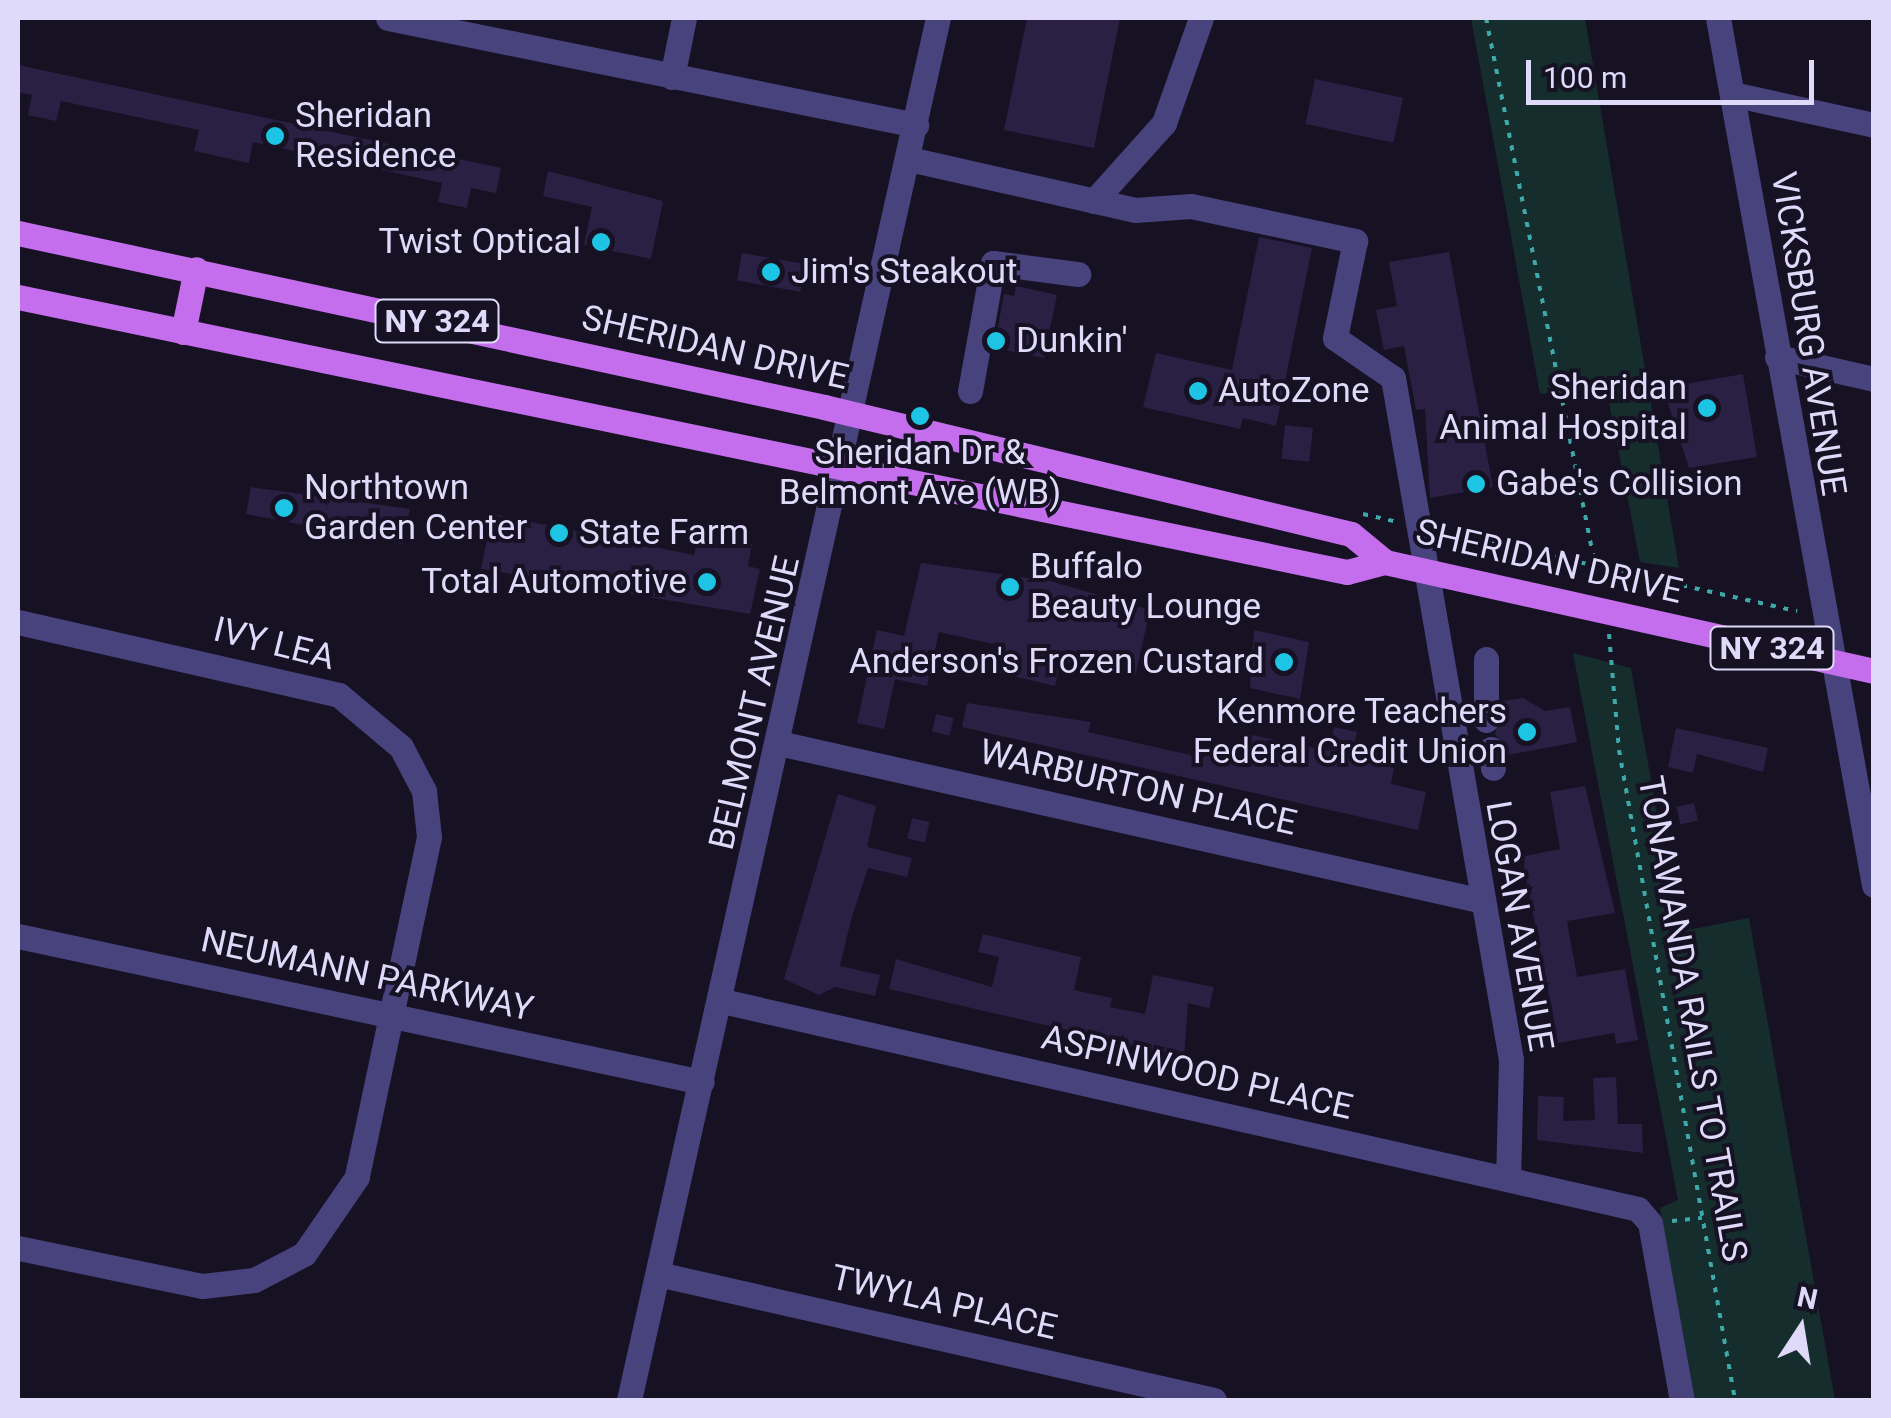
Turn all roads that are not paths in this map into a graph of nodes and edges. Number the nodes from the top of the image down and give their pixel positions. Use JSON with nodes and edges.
{"nodes":[{"id":1,"x":684,"y":18,"type":"edge"},
{"id":2,"x":938,"y":18,"type":"edge"},
{"id":3,"x":1201,"y":18,"type":"edge"},
{"id":4,"x":1718,"y":18,"type":"edge"},
{"id":5,"x":404,"y":19,"type":"edge"},
{"id":6,"x":672,"y":78,"type":"junction"},
{"id":7,"x":1732,"y":94,"type":"junction"},
{"id":8,"x":916,"y":126,"type":"junction"},
{"id":9,"x":1874,"y":126,"type":"edge"},
{"id":10,"x":909,"y":159,"type":"junction"},
{"id":11,"x":1094,"y":201,"type":"junction"},
{"id":12,"x":18,"y":233,"type":"edge"},
{"id":13,"x":196,"y":269,"type":"junction"},
{"id":14,"x":1078,"y":274,"type":"dead end"},
{"id":15,"x":18,"y":297,"type":"edge"},
{"id":16,"x":183,"y":332,"type":"junction"},
{"id":17,"x":1777,"y":357,"type":"junction"},
{"id":18,"x":1874,"y":379,"type":"edge"},
{"id":19,"x":970,"y":391,"type":"dead end"},
{"id":20,"x":855,"y":416,"type":"junction"},
{"id":21,"x":844,"y":468,"type":"junction"},
{"id":22,"x":1385,"y":562,"type":"junction"},
{"id":23,"x":1420,"y":570,"type":"junction"},
{"id":24,"x":18,"y":622,"type":"edge"},
{"id":25,"x":1486,"y":660,"type":"dead end"},
{"id":26,"x":1830,"y":661,"type":"junction"},
{"id":27,"x":1874,"y":671,"type":"edge"},
{"id":28,"x":1486,"y":720,"type":"dead end"},
{"id":29,"x":782,"y":744,"type":"junction"},
{"id":30,"x":1874,"y":885,"type":"edge"},
{"id":31,"x":1478,"y":900,"type":"junction"},
{"id":32,"x":18,"y":936,"type":"edge"},
{"id":33,"x":722,"y":1001,"type":"junction"},
{"id":34,"x":392,"y":1016,"type":"junction"},
{"id":35,"x":702,"y":1082,"type":"junction"},
{"id":36,"x":1508,"y":1179,"type":"junction"},
{"id":37,"x":18,"y":1248,"type":"edge"},
{"id":38,"x":658,"y":1274,"type":"junction"},
{"id":39,"x":628,"y":1400,"type":"edge"},
{"id":40,"x":1214,"y":1400,"type":"edge"},
{"id":41,"x":1682,"y":1400,"type":"edge"}],
"edges":[{"from":1,"to":6,"type":"street"},
{"from":2,"to":8,"type":"street","name":"BELMONT AVENUE"},
{"from":3,"to":11,"type":"street"},
{"from":4,"to":7,"type":"street","name":"VICKSBURG AVENUE"},
{"from":5,"to":6,"type":"street"},
{"from":6,"to":8,"type":"street"},
{"from":7,"to":9,"type":"street"},
{"from":7,"to":17,"type":"street","name":"VICKSBURG AVENUE"},
{"from":8,"to":10,"type":"street","name":"BELMONT AVENUE"},
{"from":10,"to":11,"type":"street"},
{"from":10,"to":20,"type":"street","name":"BELMONT AVENUE"},
{"from":11,"to":23,"type":"street","name":"LOGAN AVENUE"},
{"from":12,"to":13,"type":"main road","name":"SHERIDAN DRIVE","number":"NY 324"},
{"from":13,"to":16,"type":"main road"},
{"from":13,"to":20,"type":"main road","name":"SHERIDAN DRIVE","number":"NY 324"},
{"from":14,"to":19,"type":"street"},
{"from":15,"to":16,"type":"main road","name":"SHERIDAN DRIVE","number":"NY 324"},
{"from":16,"to":21,"type":"main road","name":"SHERIDAN DRIVE","number":"NY 324"},
{"from":17,"to":18,"type":"street"},
{"from":17,"to":26,"type":"street","name":"VICKSBURG AVENUE"},
{"from":20,"to":21,"type":"street","name":"BELMONT AVENUE"},
{"from":20,"to":22,"type":"main road","name":"SHERIDAN DRIVE","number":"NY 324"},
{"from":21,"to":22,"type":"main road","name":"SHERIDAN DRIVE","number":"NY 324"},
{"from":21,"to":29,"type":"street","name":"BELMONT AVENUE"},
{"from":22,"to":23,"type":"main road","name":"SHERIDAN DRIVE","number":"NY 324"},
{"from":23,"to":26,"type":"main road","name":"SHERIDAN DRIVE","number":"NY 324"},
{"from":23,"to":31,"type":"street","name":"LOGAN AVENUE"},
{"from":24,"to":34,"type":"street","name":"IVY LEA"},
{"from":25,"to":28,"type":"street"},
{"from":26,"to":27,"type":"main road","name":"SHERIDAN DRIVE","number":"NY 324"},
{"from":26,"to":30,"type":"street","name":"VICKSBURG AVENUE"},
{"from":29,"to":31,"type":"street","name":"WARBURTON PLACE"},
{"from":29,"to":33,"type":"street","name":"BELMONT AVENUE"},
{"from":31,"to":36,"type":"street","name":"LOGAN AVENUE"},
{"from":32,"to":34,"type":"street","name":"NEUMANN PARKWAY"},
{"from":33,"to":35,"type":"street","name":"BELMONT AVENUE"},
{"from":33,"to":36,"type":"street","name":"ASPINWOOD PLACE"},
{"from":34,"to":35,"type":"street","name":"NEUMANN PARKWAY"},
{"from":34,"to":37,"type":"street","name":"IVY LEA"},
{"from":35,"to":38,"type":"street","name":"BELMONT AVENUE"},
{"from":36,"to":41,"type":"street","name":"ASPINWOOD PLACE"},
{"from":38,"to":39,"type":"street","name":"BELMONT AVENUE"},
{"from":38,"to":40,"type":"street","name":"TWYLA PLACE"}]}
